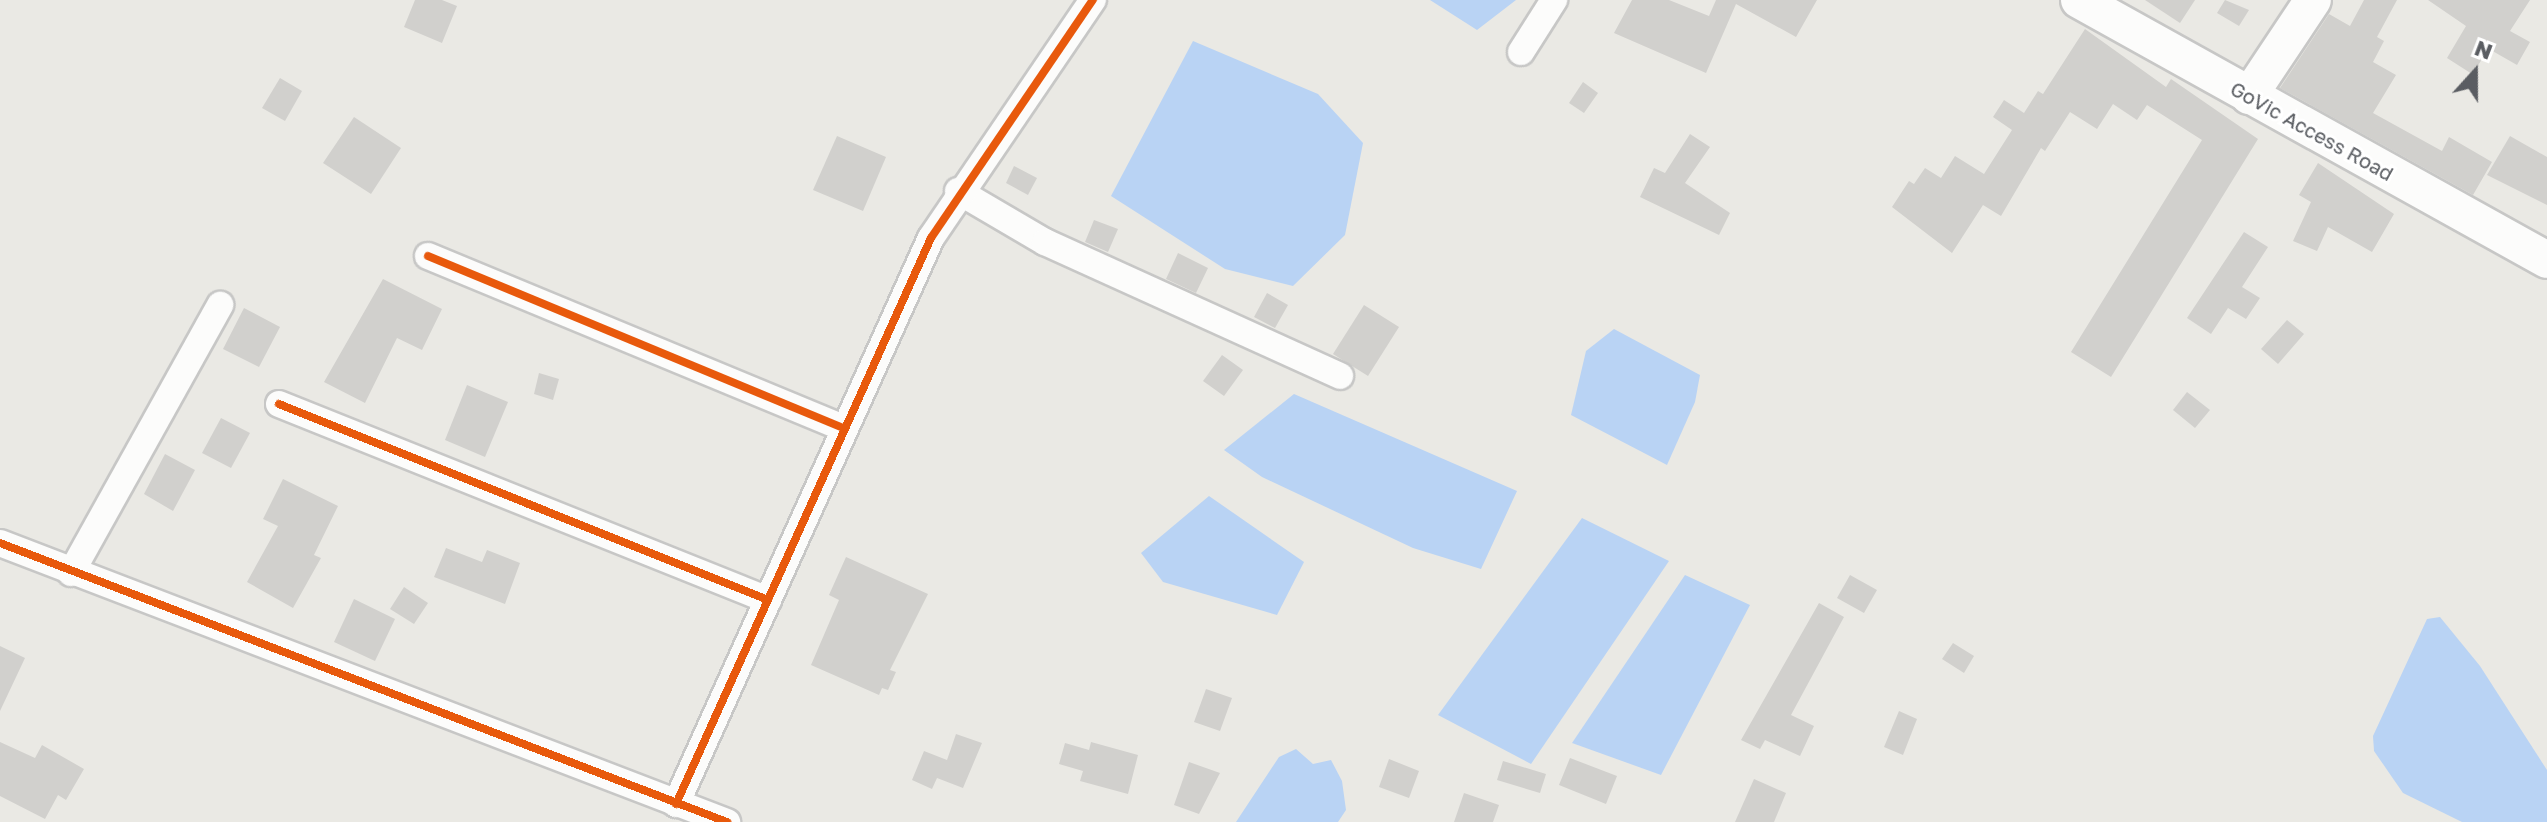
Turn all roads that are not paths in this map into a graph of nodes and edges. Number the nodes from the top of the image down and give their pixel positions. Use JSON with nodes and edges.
{"nodes":[{"id":1,"x":1093,"y":0,"type":"edge"},
{"id":2,"x":1554,"y":0,"type":"edge"},
{"id":3,"x":2079,"y":0,"type":"edge"},
{"id":4,"x":2313,"y":0,"type":"edge"},
{"id":5,"x":1521,"y":52,"type":"dead end"},
{"id":6,"x":2249,"y":96,"type":"junction"},
{"id":7,"x":958,"y":191,"type":"junction"},
{"id":8,"x":428,"y":256,"type":"dead end"},
{"id":9,"x":2547,"y":260,"type":"edge"},
{"id":10,"x":220,"y":305,"type":"dead end"},
{"id":11,"x":1340,"y":376,"type":"dead end"},
{"id":12,"x":279,"y":404,"type":"dead end"},
{"id":13,"x":845,"y":429,"type":"junction"},
{"id":14,"x":0,"y":543,"type":"edge"},
{"id":15,"x":71,"y":573,"type":"junction"},
{"id":16,"x":768,"y":600,"type":"junction"},
{"id":17,"x":676,"y":804,"type":"junction"},
{"id":18,"x":727,"y":822,"type":"edge"}],
"edges":[{"from":1,"to":7,"type":"street"},
{"from":2,"to":5,"type":"street"},
{"from":3,"to":6,"type":"main road","name":"GoVic Access Road"},
{"from":4,"to":6,"type":"main road"},
{"from":6,"to":9,"type":"main road","name":"GoVic Access Road"},
{"from":7,"to":11,"type":"street"},
{"from":7,"to":13,"type":"street"},
{"from":8,"to":13,"type":"street"},
{"from":10,"to":15,"type":"street"},
{"from":12,"to":16,"type":"street"},
{"from":13,"to":16,"type":"street"},
{"from":14,"to":15,"type":"street"},
{"from":15,"to":17,"type":"street"},
{"from":16,"to":17,"type":"street"},
{"from":17,"to":18,"type":"street"}]}
